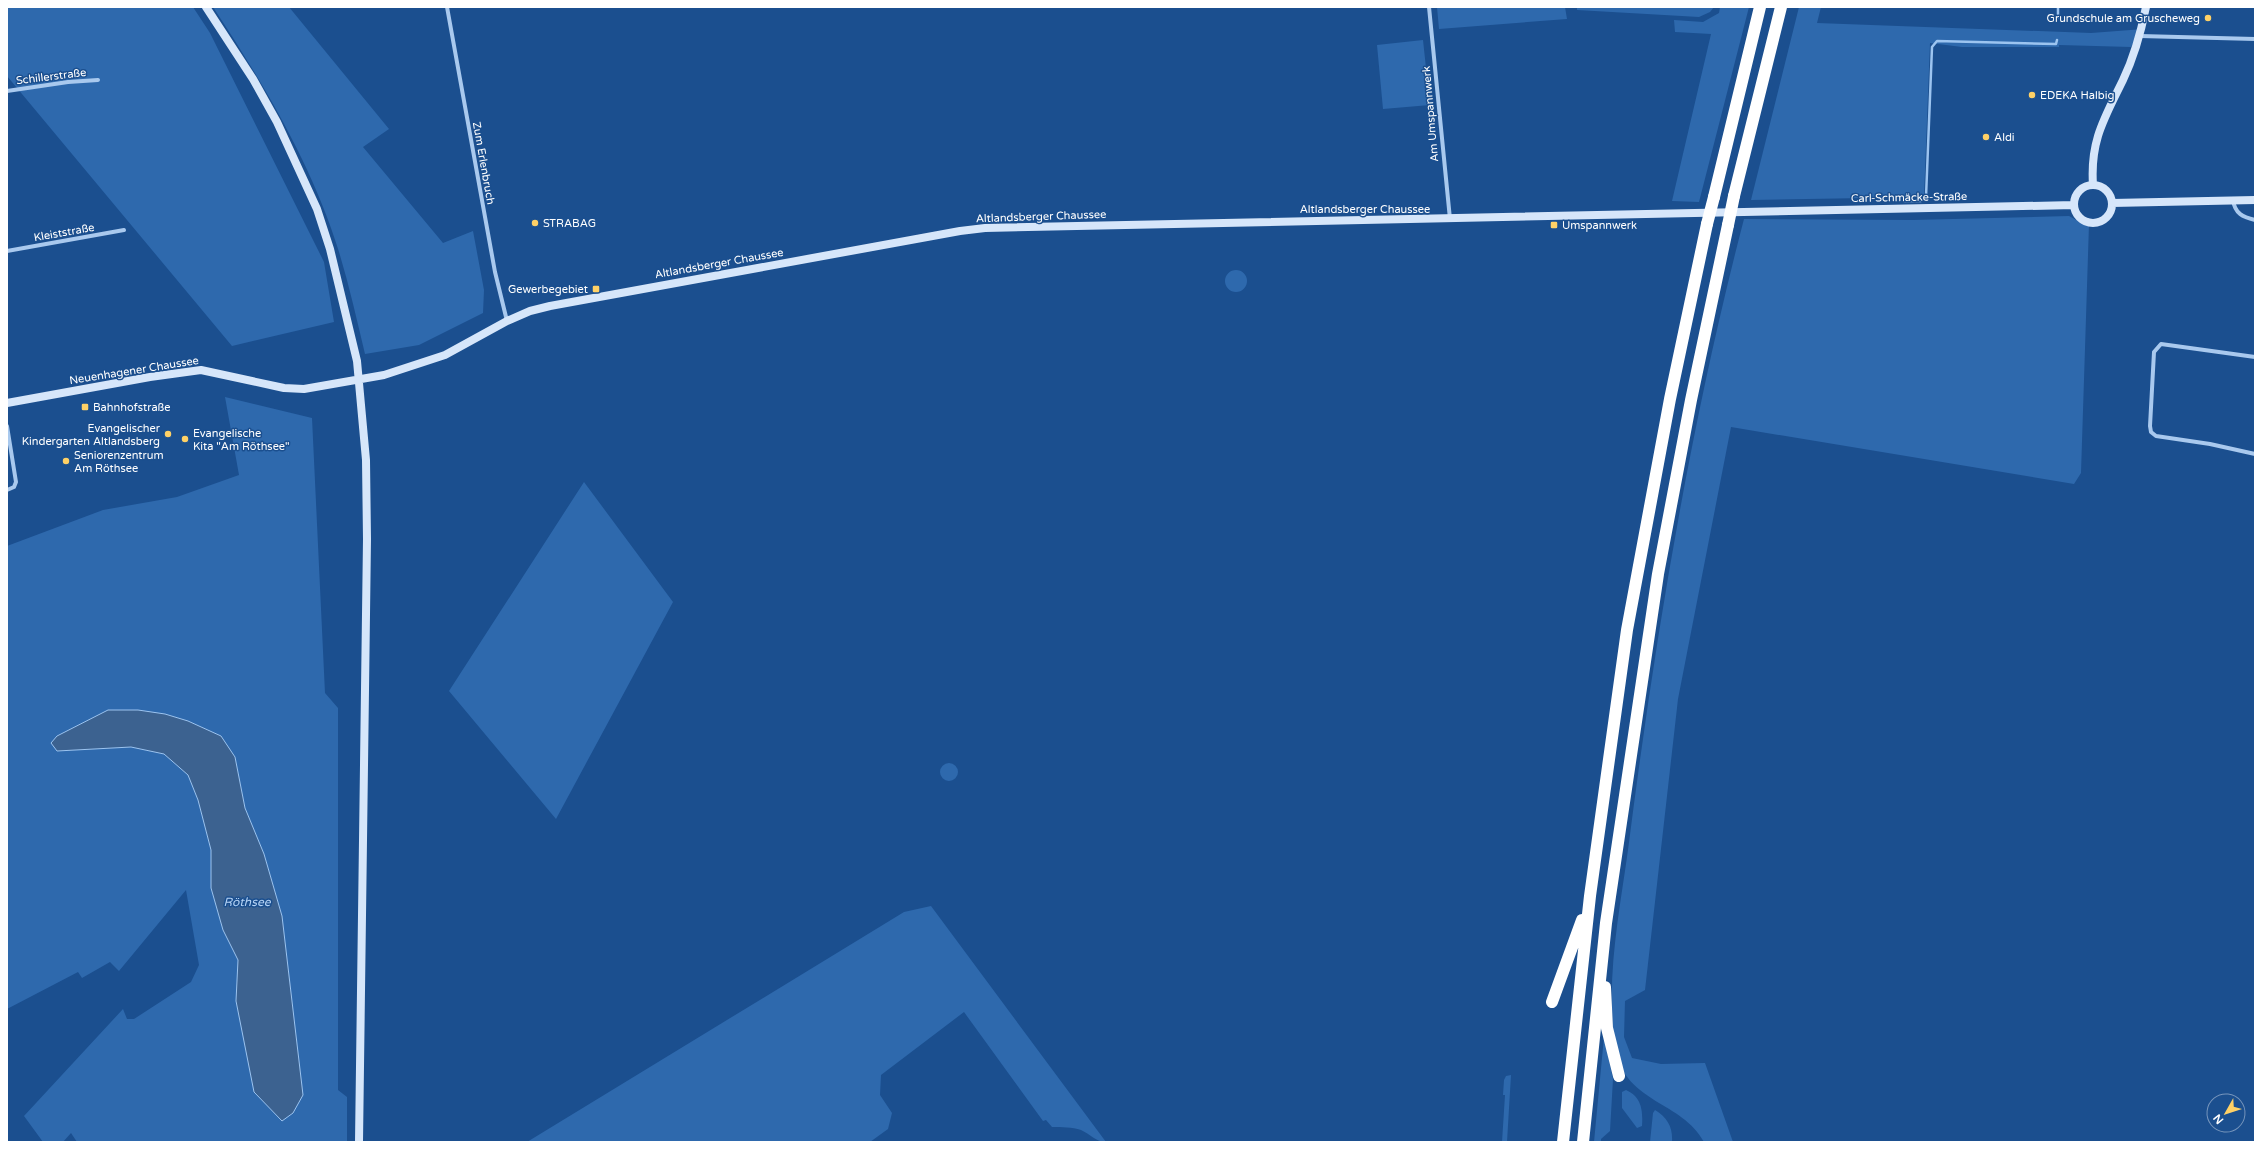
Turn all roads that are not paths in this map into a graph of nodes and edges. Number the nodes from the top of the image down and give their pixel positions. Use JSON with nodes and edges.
{"nodes":[{"id":1,"x":206,"y":7,"type":"edge"},
{"id":2,"x":448,"y":7,"type":"edge"},
{"id":3,"x":1429,"y":7,"type":"edge"},
{"id":4,"x":1760,"y":7,"type":"edge"},
{"id":5,"x":1781,"y":7,"type":"edge"},
{"id":6,"x":2146,"y":7,"type":"edge"},
{"id":7,"x":2140,"y":36,"type":"junction"},
{"id":8,"x":2255,"y":39,"type":"edge"},
{"id":9,"x":98,"y":80,"type":"dead end"},
{"id":10,"x":7,"y":91,"type":"edge"},
{"id":11,"x":2093,"y":185,"type":"junction"},
{"id":12,"x":2233,"y":200,"type":"junction"},
{"id":13,"x":2255,"y":200,"type":"edge"},
{"id":14,"x":2112,"y":203,"type":"junction"},
{"id":15,"x":2074,"y":205,"type":"junction"},
{"id":16,"x":1745,"y":212,"type":"joint"},
{"id":17,"x":1450,"y":220,"type":"junction"},
{"id":18,"x":2255,"y":220,"type":"edge"},
{"id":19,"x":124,"y":230,"type":"dead end"},
{"id":20,"x":7,"y":251,"type":"edge"},
{"id":21,"x":507,"y":322,"type":"junction"},
{"id":22,"x":2255,"y":357,"type":"edge"},
{"id":23,"x":358,"y":379,"type":"junction"},
{"id":24,"x":7,"y":403,"type":"edge"},
{"id":25,"x":7,"y":426,"type":"edge"},
{"id":26,"x":2255,"y":454,"type":"edge"},
{"id":27,"x":7,"y":490,"type":"edge"},
{"id":28,"x":1590,"y":896,"type":"junction"},
{"id":29,"x":1603,"y":952,"type":"junction"},
{"id":30,"x":1552,"y":1002,"type":"dead end"},
{"id":31,"x":1619,"y":1076,"type":"dead end"},
{"id":32,"x":358,"y":1142,"type":"edge"},
{"id":33,"x":1563,"y":1142,"type":"edge"},
{"id":34,"x":1583,"y":1142,"type":"edge"}],
"edges":[{"from":1,"to":23,"type":"street"},
{"from":2,"to":21,"type":"street","name":"Zum Erlenbruch"},
{"from":3,"to":17,"type":"street","name":"Am Umspannwerk"},
{"from":4,"to":28,"type":"highway","bridge":true},
{"from":5,"to":29,"type":"highway","bridge":true},
{"from":6,"to":7,"type":"street"},
{"from":7,"to":8,"type":"street"},
{"from":7,"to":11,"type":"street"},
{"from":9,"to":10,"type":"street","name":"Schillerstraße"},
{"from":11,"to":14,"type":"street"},
{"from":11,"to":15,"type":"street"},
{"from":12,"to":13,"type":"street"},
{"from":12,"to":14,"type":"street"},
{"from":12,"to":18,"type":"street"},
{"from":14,"to":15,"type":"street"},
{"from":15,"to":16,"type":"street","name":"Carl-Schmäcke-Straße"},
{"from":16,"to":17,"type":"street","name":"Altlandsberger Chaussee"},
{"from":17,"to":21,"type":"street","name":"Altlandsberger Chaussee"},
{"from":19,"to":20,"type":"street","name":"Kleiststraße"},
{"from":21,"to":23,"type":"street","name":"Altlandsberger Chaussee"},
{"from":22,"to":26,"type":"street"},
{"from":23,"to":24,"type":"street","name":"Neuenhagener Chaussee"},
{"from":23,"to":32,"type":"street"},
{"from":25,"to":27,"type":"street"},
{"from":28,"to":30,"type":"highway"},
{"from":28,"to":33,"type":"highway"},
{"from":29,"to":31,"type":"highway"},
{"from":29,"to":34,"type":"highway"}]}
